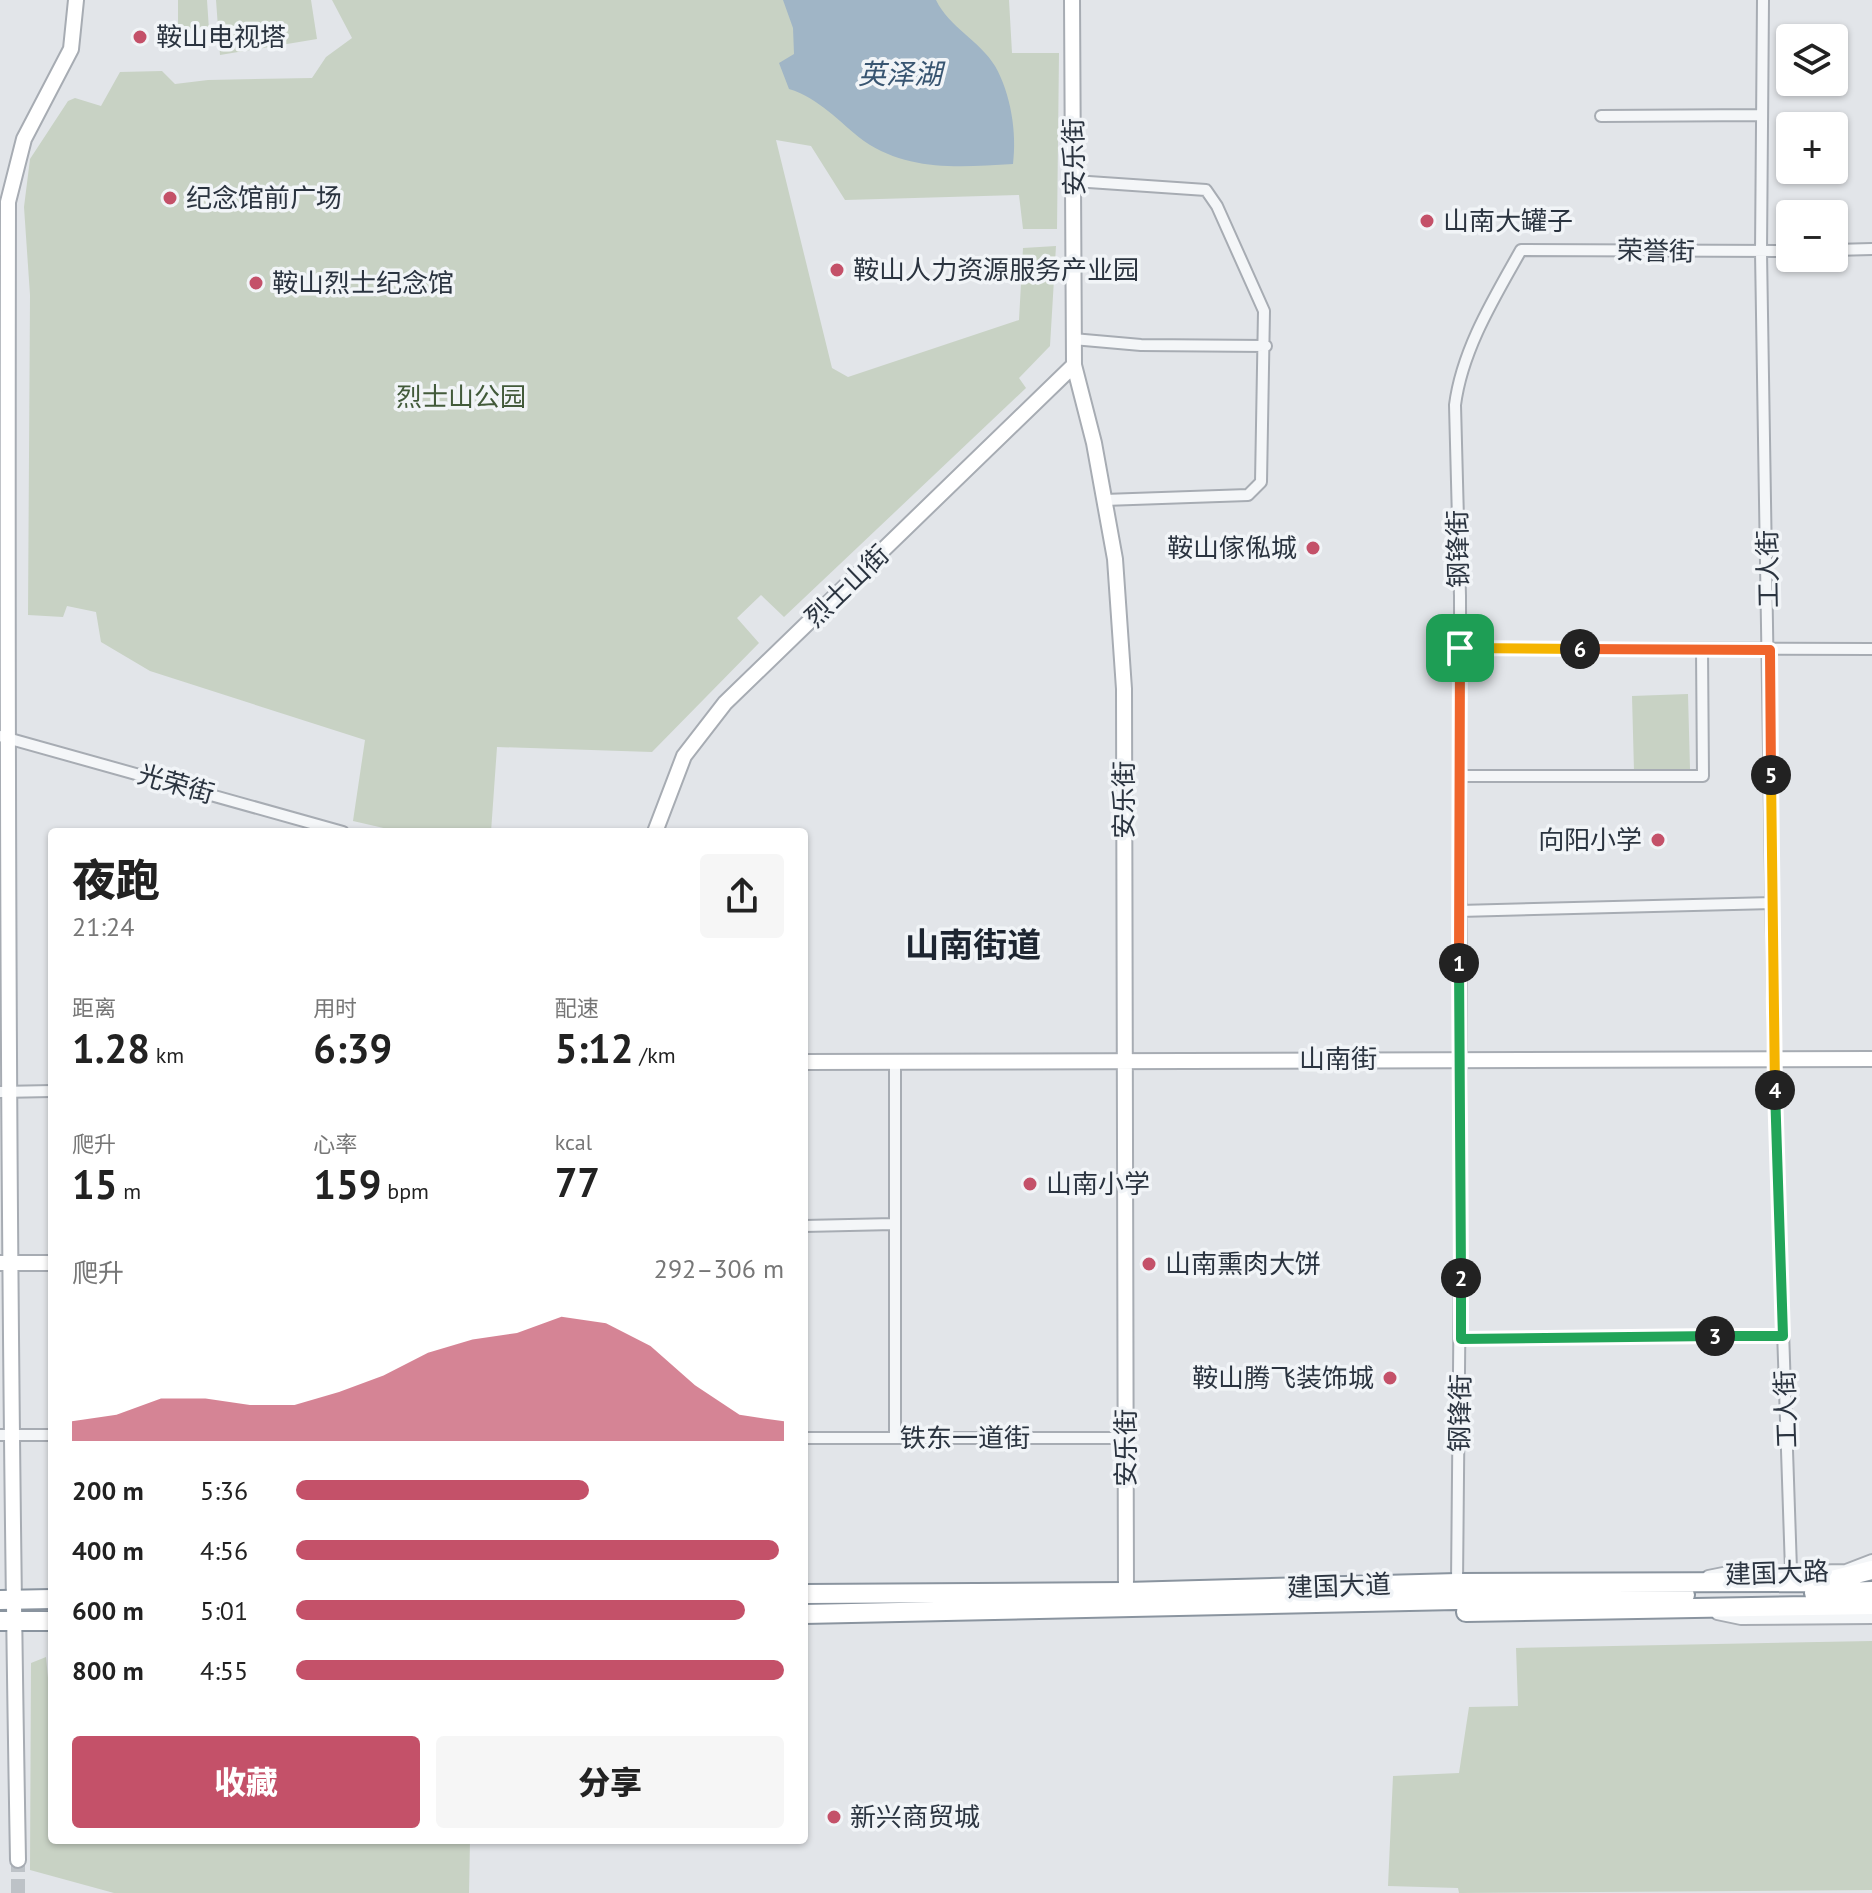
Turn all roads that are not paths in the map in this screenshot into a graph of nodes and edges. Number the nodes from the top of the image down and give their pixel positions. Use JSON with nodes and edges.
{"nodes":[{"id":1,"x":76,"y":0,"type":"edge"},
{"id":2,"x":1072,"y":0,"type":"edge"},
{"id":3,"x":1763,"y":0,"type":"edge"},
{"id":4,"x":1762,"y":115,"type":"junction"},
{"id":5,"x":1601,"y":116,"type":"dead end"},
{"id":6,"x":1074,"y":181,"type":"junction"},
{"id":7,"x":1872,"y":249,"type":"edge"},
{"id":8,"x":1521,"y":250,"type":"joint"},
{"id":9,"x":1848,"y":250,"type":"edge"},
{"id":10,"x":1776,"y":251,"type":"edge"},
{"id":11,"x":1761,"y":252,"type":"junction"},
{"id":12,"x":1073,"y":339,"type":"junction"},
{"id":13,"x":1266,"y":346,"type":"junction"},
{"id":14,"x":1074,"y":365,"type":"junction"},
{"id":15,"x":4,"y":392,"type":"edge"},
{"id":16,"x":1104,"y":500,"type":"junction"},
{"id":17,"x":1460,"y":648,"type":"junction"},
{"id":18,"x":1872,"y":649,"type":"edge"},
{"id":19,"x":1702,"y":650,"type":"junction"},
{"id":20,"x":1770,"y":650,"type":"junction"},
{"id":21,"x":5,"y":736,"type":"edge"},
{"id":22,"x":1459,"y":776,"type":"junction"},
{"id":23,"x":329,"y":828,"type":"edge"},
{"id":24,"x":657,"y":828,"type":"edge"},
{"id":25,"x":1773,"y":903,"type":"junction"},
{"id":26,"x":1459,"y":911,"type":"junction"},
{"id":27,"x":1459,"y":1058,"type":"junction"},
{"id":28,"x":1872,"y":1059,"type":"edge"},
{"id":29,"x":1125,"y":1061,"type":"junction"},
{"id":30,"x":1774,"y":1061,"type":"junction"},
{"id":31,"x":808,"y":1062,"type":"edge"},
{"id":32,"x":895,"y":1062,"type":"junction"},
{"id":33,"x":48,"y":1091,"type":"edge"},
{"id":34,"x":3,"y":1092,"type":"edge"},
{"id":35,"x":894,"y":1224,"type":"junction"},
{"id":36,"x":808,"y":1226,"type":"edge"},
{"id":37,"x":5,"y":1263,"type":"edge"},
{"id":38,"x":48,"y":1263,"type":"edge"},
{"id":39,"x":1783,"y":1336,"type":"junction"},
{"id":40,"x":1461,"y":1339,"type":"junction"},
{"id":41,"x":6,"y":1435,"type":"edge"},
{"id":42,"x":48,"y":1435,"type":"edge"},
{"id":43,"x":808,"y":1438,"type":"edge"},
{"id":44,"x":895,"y":1438,"type":"junction"},
{"id":45,"x":1126,"y":1438,"type":"junction"},
{"id":46,"x":1872,"y":1560,"type":"edge"},
{"id":47,"x":1791,"y":1570,"type":"junction"},
{"id":48,"x":1872,"y":1570,"type":"edge"},
{"id":49,"x":1457,"y":1583,"type":"junction"},
{"id":50,"x":1681,"y":1583,"type":"junction"},
{"id":51,"x":1872,"y":1591,"type":"edge"},
{"id":52,"x":808,"y":1594,"type":"edge"},
{"id":53,"x":5,"y":1595,"type":"edge"},
{"id":54,"x":1126,"y":1598,"type":"junction"},
{"id":55,"x":48,"y":1599,"type":"edge"},
{"id":56,"x":1328,"y":1605,"type":"junction"},
{"id":57,"x":1872,"y":1605,"type":"edge"},
{"id":58,"x":1688,"y":1608,"type":"junction"},
{"id":59,"x":808,"y":1614,"type":"edge"},
{"id":60,"x":1872,"y":1618,"type":"edge"},
{"id":61,"x":7,"y":1621,"type":"edge"},
{"id":62,"x":48,"y":1621,"type":"edge"},
{"id":63,"x":18,"y":1860,"type":"tunnel mouth"}],
"edges":[{"from":1,"to":15,"type":"main road"},
{"from":2,"to":6,"type":"main road","name":"安乐街"},
{"from":3,"to":4,"type":"street","name":"工人街"},
{"from":4,"to":5,"type":"street"},
{"from":4,"to":11,"type":"street","name":"工人街"},
{"from":6,"to":12,"type":"main road","name":"安乐街"},
{"from":6,"to":13,"type":"street"},
{"from":7,"to":9,"type":"street"},
{"from":8,"to":11,"type":"street","name":"荣誉街"},
{"from":8,"to":17,"type":"street","name":"钢锋街"},
{"from":10,"to":11,"type":"street","name":"荣誉街"},
{"from":11,"to":20,"type":"street","name":"工人街"},
{"from":12,"to":13,"type":"street"},
{"from":12,"to":14,"type":"main road","name":"安乐街"},
{"from":13,"to":16,"type":"street"},
{"from":14,"to":16,"type":"main road","name":"安乐街"},
{"from":14,"to":24,"type":"main road","name":"烈士山街"},
{"from":15,"to":21,"type":"main road"},
{"from":16,"to":29,"type":"main road","name":"安乐街"},
{"from":17,"to":19,"type":"street"},
{"from":17,"to":22,"type":"street","name":"钢锋街"},
{"from":18,"to":20,"type":"street"},
{"from":19,"to":20,"type":"street"},
{"from":19,"to":22,"type":"street"},
{"from":20,"to":25,"type":"street","name":"工人街"},
{"from":21,"to":23,"type":"street","name":"光荣街"},
{"from":21,"to":34,"type":"main road"},
{"from":22,"to":26,"type":"street","name":"钢锋街"},
{"from":25,"to":26,"type":"street"},
{"from":25,"to":30,"type":"street","name":"工人街"},
{"from":26,"to":27,"type":"street","name":"钢锋街"},
{"from":27,"to":29,"type":"main road","name":"山南街"},
{"from":27,"to":30,"type":"main road","name":"山南街"},
{"from":27,"to":40,"type":"street","name":"钢锋街"},
{"from":28,"to":30,"type":"main road","name":"山南街"},
{"from":29,"to":32,"type":"main road","name":"山南街"},
{"from":29,"to":45,"type":"main road","name":"安乐街"},
{"from":30,"to":39,"type":"street","name":"工人街"},
{"from":31,"to":32,"type":"main road","name":"山南街"},
{"from":32,"to":35,"type":"street"},
{"from":33,"to":34,"type":"street"},
{"from":34,"to":37,"type":"main road"},
{"from":35,"to":36,"type":"street"},
{"from":35,"to":44,"type":"street"},
{"from":37,"to":38,"type":"main road"},
{"from":37,"to":41,"type":"main road"},
{"from":39,"to":40,"type":"street"},
{"from":39,"to":47,"type":"street","name":"工人街"},
{"from":40,"to":49,"type":"street","name":"钢锋街"},
{"from":41,"to":42,"type":"street"},
{"from":41,"to":53,"type":"main road"},
{"from":43,"to":44,"type":"street","name":"铁东一道街"},
{"from":44,"to":45,"type":"street","name":"铁东一道街"},
{"from":45,"to":54,"type":"main road","name":"安乐街"},
{"from":46,"to":47,"type":"street","name":"建国大路"},
{"from":47,"to":50,"type":"street","name":"建国大路"},
{"from":48,"to":50,"type":"highway","name":"建国大道"},
{"from":49,"to":50,"type":"highway","name":"建国大道"},
{"from":49,"to":54,"type":"highway","name":"建国大道"},
{"from":51,"to":56,"type":"highway","name":"建国大道"},
{"from":52,"to":54,"type":"highway","name":"建国大道"},
{"from":53,"to":55,"type":"highway"},
{"from":53,"to":61,"type":"main road"},
{"from":54,"to":56,"type":"highway","name":"建国大道"},
{"from":54,"to":59,"type":"highway","name":"建国大道"},
{"from":56,"to":58,"type":"highway"},
{"from":57,"to":58,"type":"highway"},
{"from":58,"to":60,"type":"street"},
{"from":61,"to":62,"type":"highway"},
{"from":61,"to":63,"type":"main road"}]}
